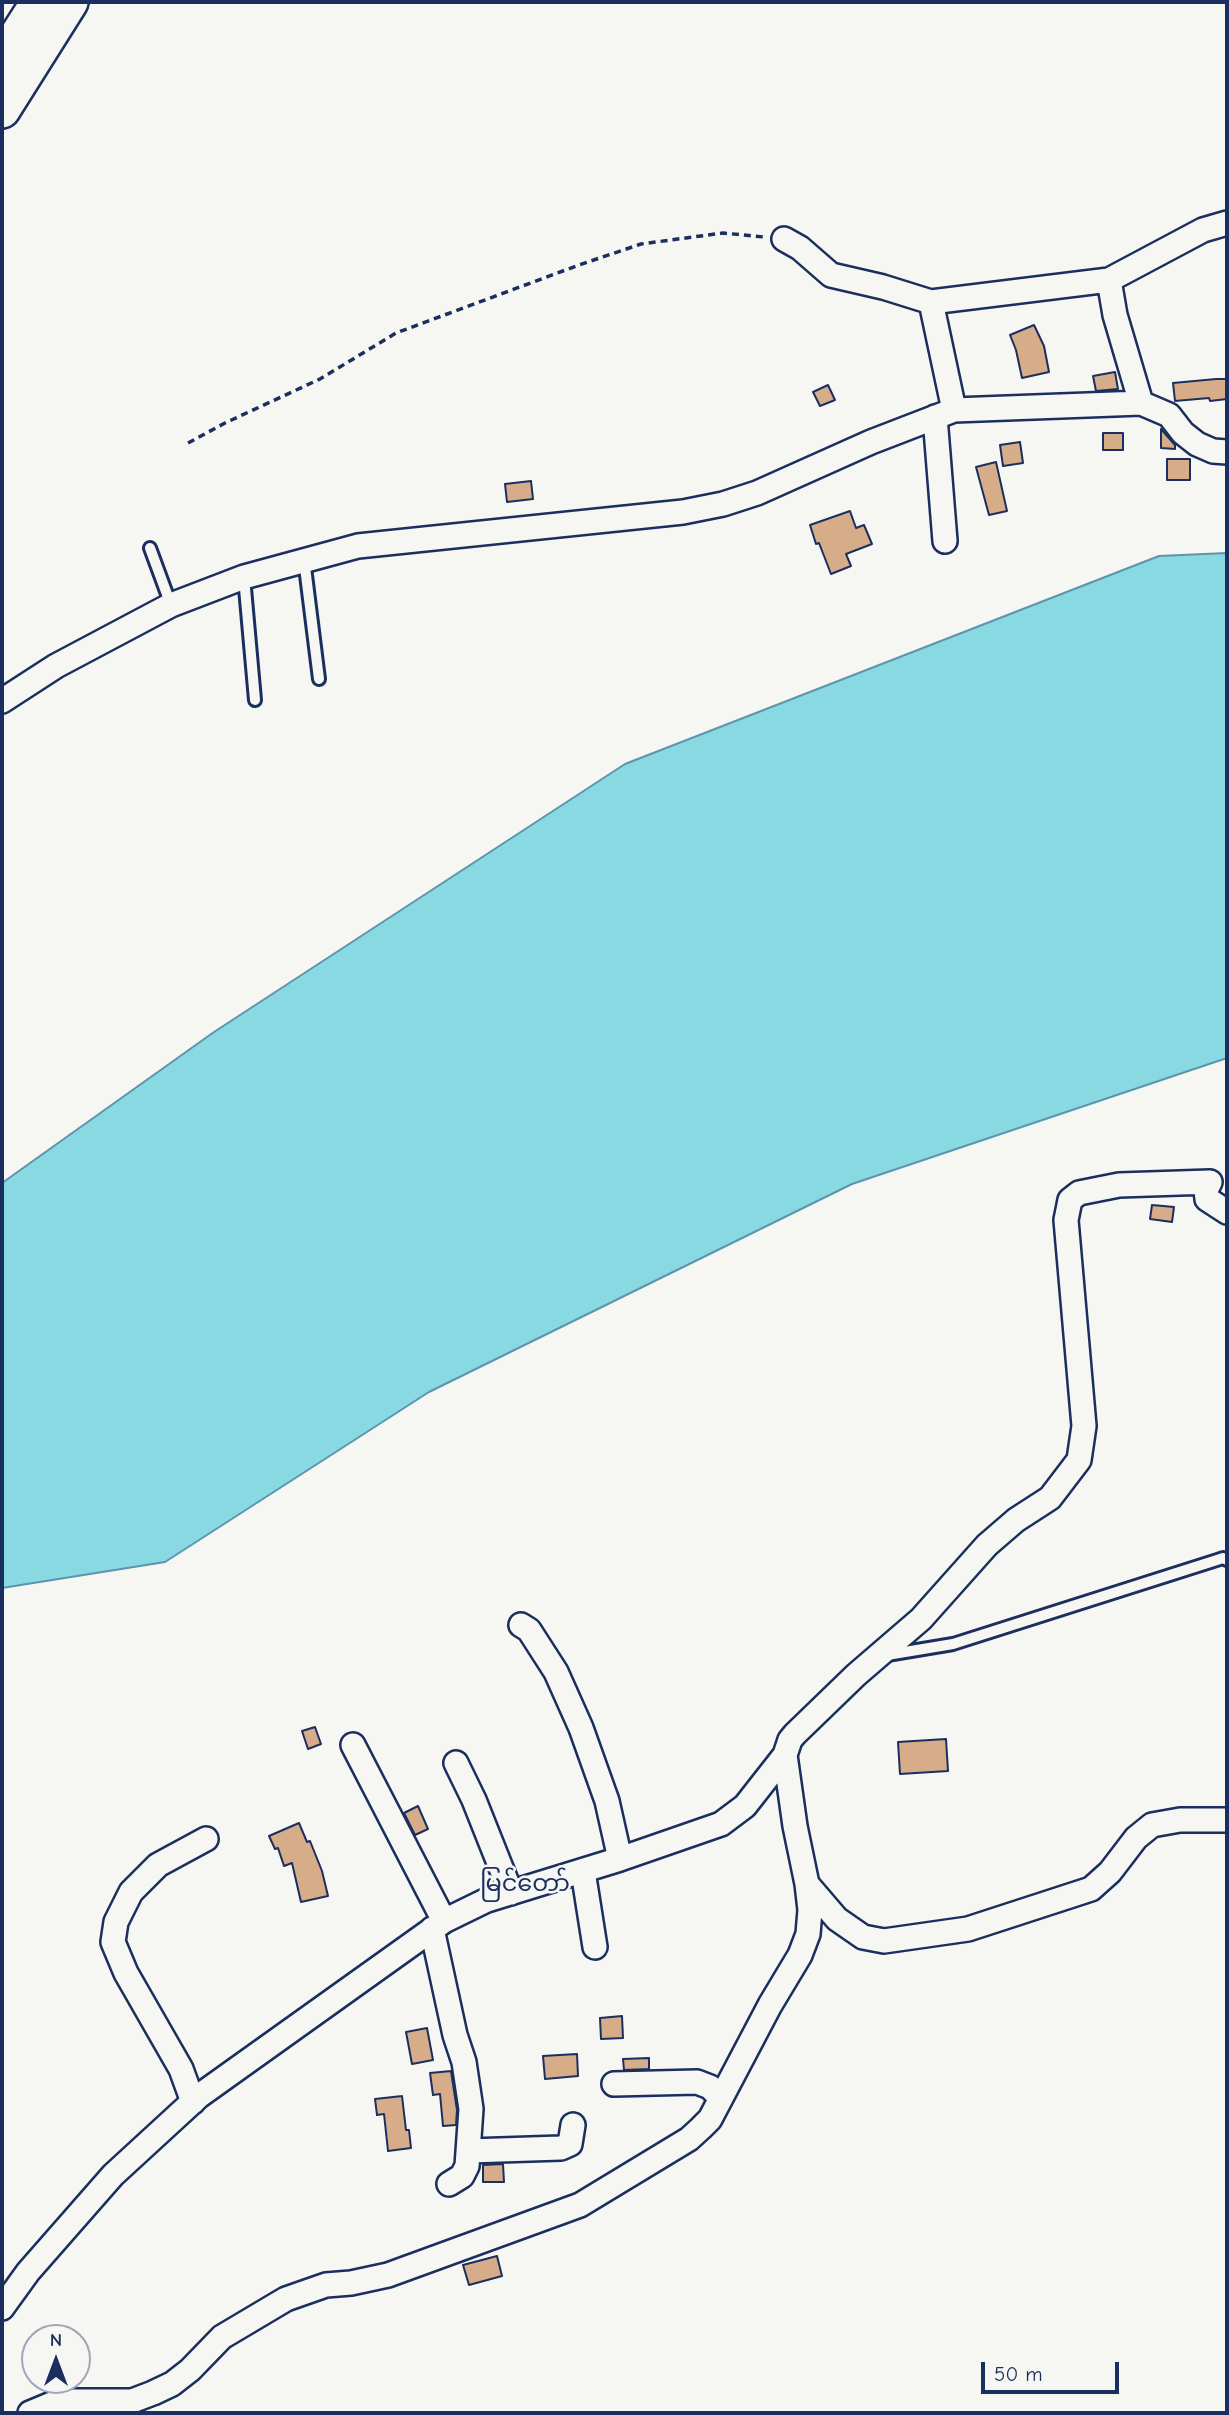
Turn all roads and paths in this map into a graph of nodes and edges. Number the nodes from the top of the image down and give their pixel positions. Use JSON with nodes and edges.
{"nodes":[{"id":1,"x":39,"y":2,"type":"edge"},
{"id":2,"x":70,"y":2,"type":"edge"},
{"id":3,"x":2,"y":60,"type":"edge"},
{"id":4,"x":2,"y":110,"type":"edge"},
{"id":5,"x":1227,"y":223,"type":"edge"},
{"id":6,"x":784,"y":239,"type":"joint"},
{"id":7,"x":1109,"y":280,"type":"junction"},
{"id":8,"x":931,"y":302,"type":"junction"},
{"id":9,"x":1141,"y":403,"type":"junction"},
{"id":10,"x":944,"y":414,"type":"junction"},
{"id":11,"x":188,"y":443,"type":"dead end"},
{"id":12,"x":1227,"y":452,"type":"edge"},
{"id":13,"x":945,"y":541,"type":"dead end"},
{"id":14,"x":150,"y":548,"type":"dead end"},
{"id":15,"x":304,"y":559,"type":"junction"},
{"id":16,"x":244,"y":577,"type":"junction"},
{"id":17,"x":171,"y":605,"type":"junction"},
{"id":18,"x":319,"y":680,"type":"dead end"},
{"id":19,"x":255,"y":700,"type":"dead end"},
{"id":20,"x":2,"y":701,"type":"edge"},
{"id":21,"x":1219,"y":1179,"type":"edge"},
{"id":22,"x":1227,"y":1212,"type":"edge"},
{"id":23,"x":1227,"y":1560,"type":"edge"},
{"id":24,"x":522,"y":1625,"type":"dead end"},
{"id":25,"x":877,"y":1656,"type":"junction"},
{"id":26,"x":353,"y":1745,"type":"dead end"},
{"id":27,"x":785,"y":1755,"type":"junction"},
{"id":28,"x":456,"y":1763,"type":"dead end"},
{"id":29,"x":1227,"y":1820,"type":"edge"},
{"id":30,"x":206,"y":1839,"type":"dead end"},
{"id":31,"x":620,"y":1859,"type":"junction"},
{"id":32,"x":583,"y":1871,"type":"junction"},
{"id":33,"x":807,"y":1884,"type":"junction"},
{"id":34,"x":511,"y":1893,"type":"junction"},
{"id":35,"x":438,"y":1925,"type":"junction"},
{"id":36,"x":595,"y":1947,"type":"dead end"},
{"id":37,"x":614,"y":2084,"type":"dead end"},
{"id":38,"x":720,"y":2097,"type":"junction"},
{"id":39,"x":193,"y":2102,"type":"junction"},
{"id":40,"x":573,"y":2125,"type":"dead end"},
{"id":41,"x":469,"y":2151,"type":"junction"},
{"id":42,"x":449,"y":2184,"type":"dead end"},
{"id":43,"x":2,"y":2308,"type":"edge"},
{"id":44,"x":30,"y":2413,"type":"edge"}],
"edges":[{"from":1,"to":3,"type":"main road"},
{"from":2,"to":4,"type":"main road"},
{"from":5,"to":7,"type":"street"},
{"from":6,"to":8,"type":"street"},
{"from":6,"to":11,"type":"path"},
{"from":7,"to":8,"type":"street"},
{"from":7,"to":9,"type":"street"},
{"from":8,"to":10,"type":"street"},
{"from":9,"to":10,"type":"street"},
{"from":9,"to":12,"type":"street"},
{"from":10,"to":13,"type":"street"},
{"from":10,"to":15,"type":"street"},
{"from":14,"to":17,"type":"lane"},
{"from":15,"to":16,"type":"street"},
{"from":15,"to":18,"type":"lane"},
{"from":16,"to":17,"type":"street"},
{"from":16,"to":19,"type":"lane"},
{"from":17,"to":20,"type":"street"},
{"from":21,"to":22,"type":"street"},
{"from":21,"to":25,"type":"street"},
{"from":23,"to":25,"type":"lane"},
{"from":24,"to":31,"type":"street"},
{"from":25,"to":27,"type":"street"},
{"from":26,"to":35,"type":"street"},
{"from":27,"to":31,"type":"street"},
{"from":27,"to":33,"type":"street"},
{"from":28,"to":34,"type":"street"},
{"from":29,"to":33,"type":"street"},
{"from":30,"to":39,"type":"street"},
{"from":31,"to":32,"type":"street"},
{"from":32,"to":34,"type":"street"},
{"from":32,"to":36,"type":"street"},
{"from":33,"to":38,"type":"street"},
{"from":34,"to":35,"type":"street"},
{"from":35,"to":39,"type":"street"},
{"from":35,"to":41,"type":"street"},
{"from":37,"to":38,"type":"street"},
{"from":38,"to":44,"type":"street"},
{"from":39,"to":43,"type":"street"},
{"from":40,"to":41,"type":"street"},
{"from":41,"to":42,"type":"street"}]}
